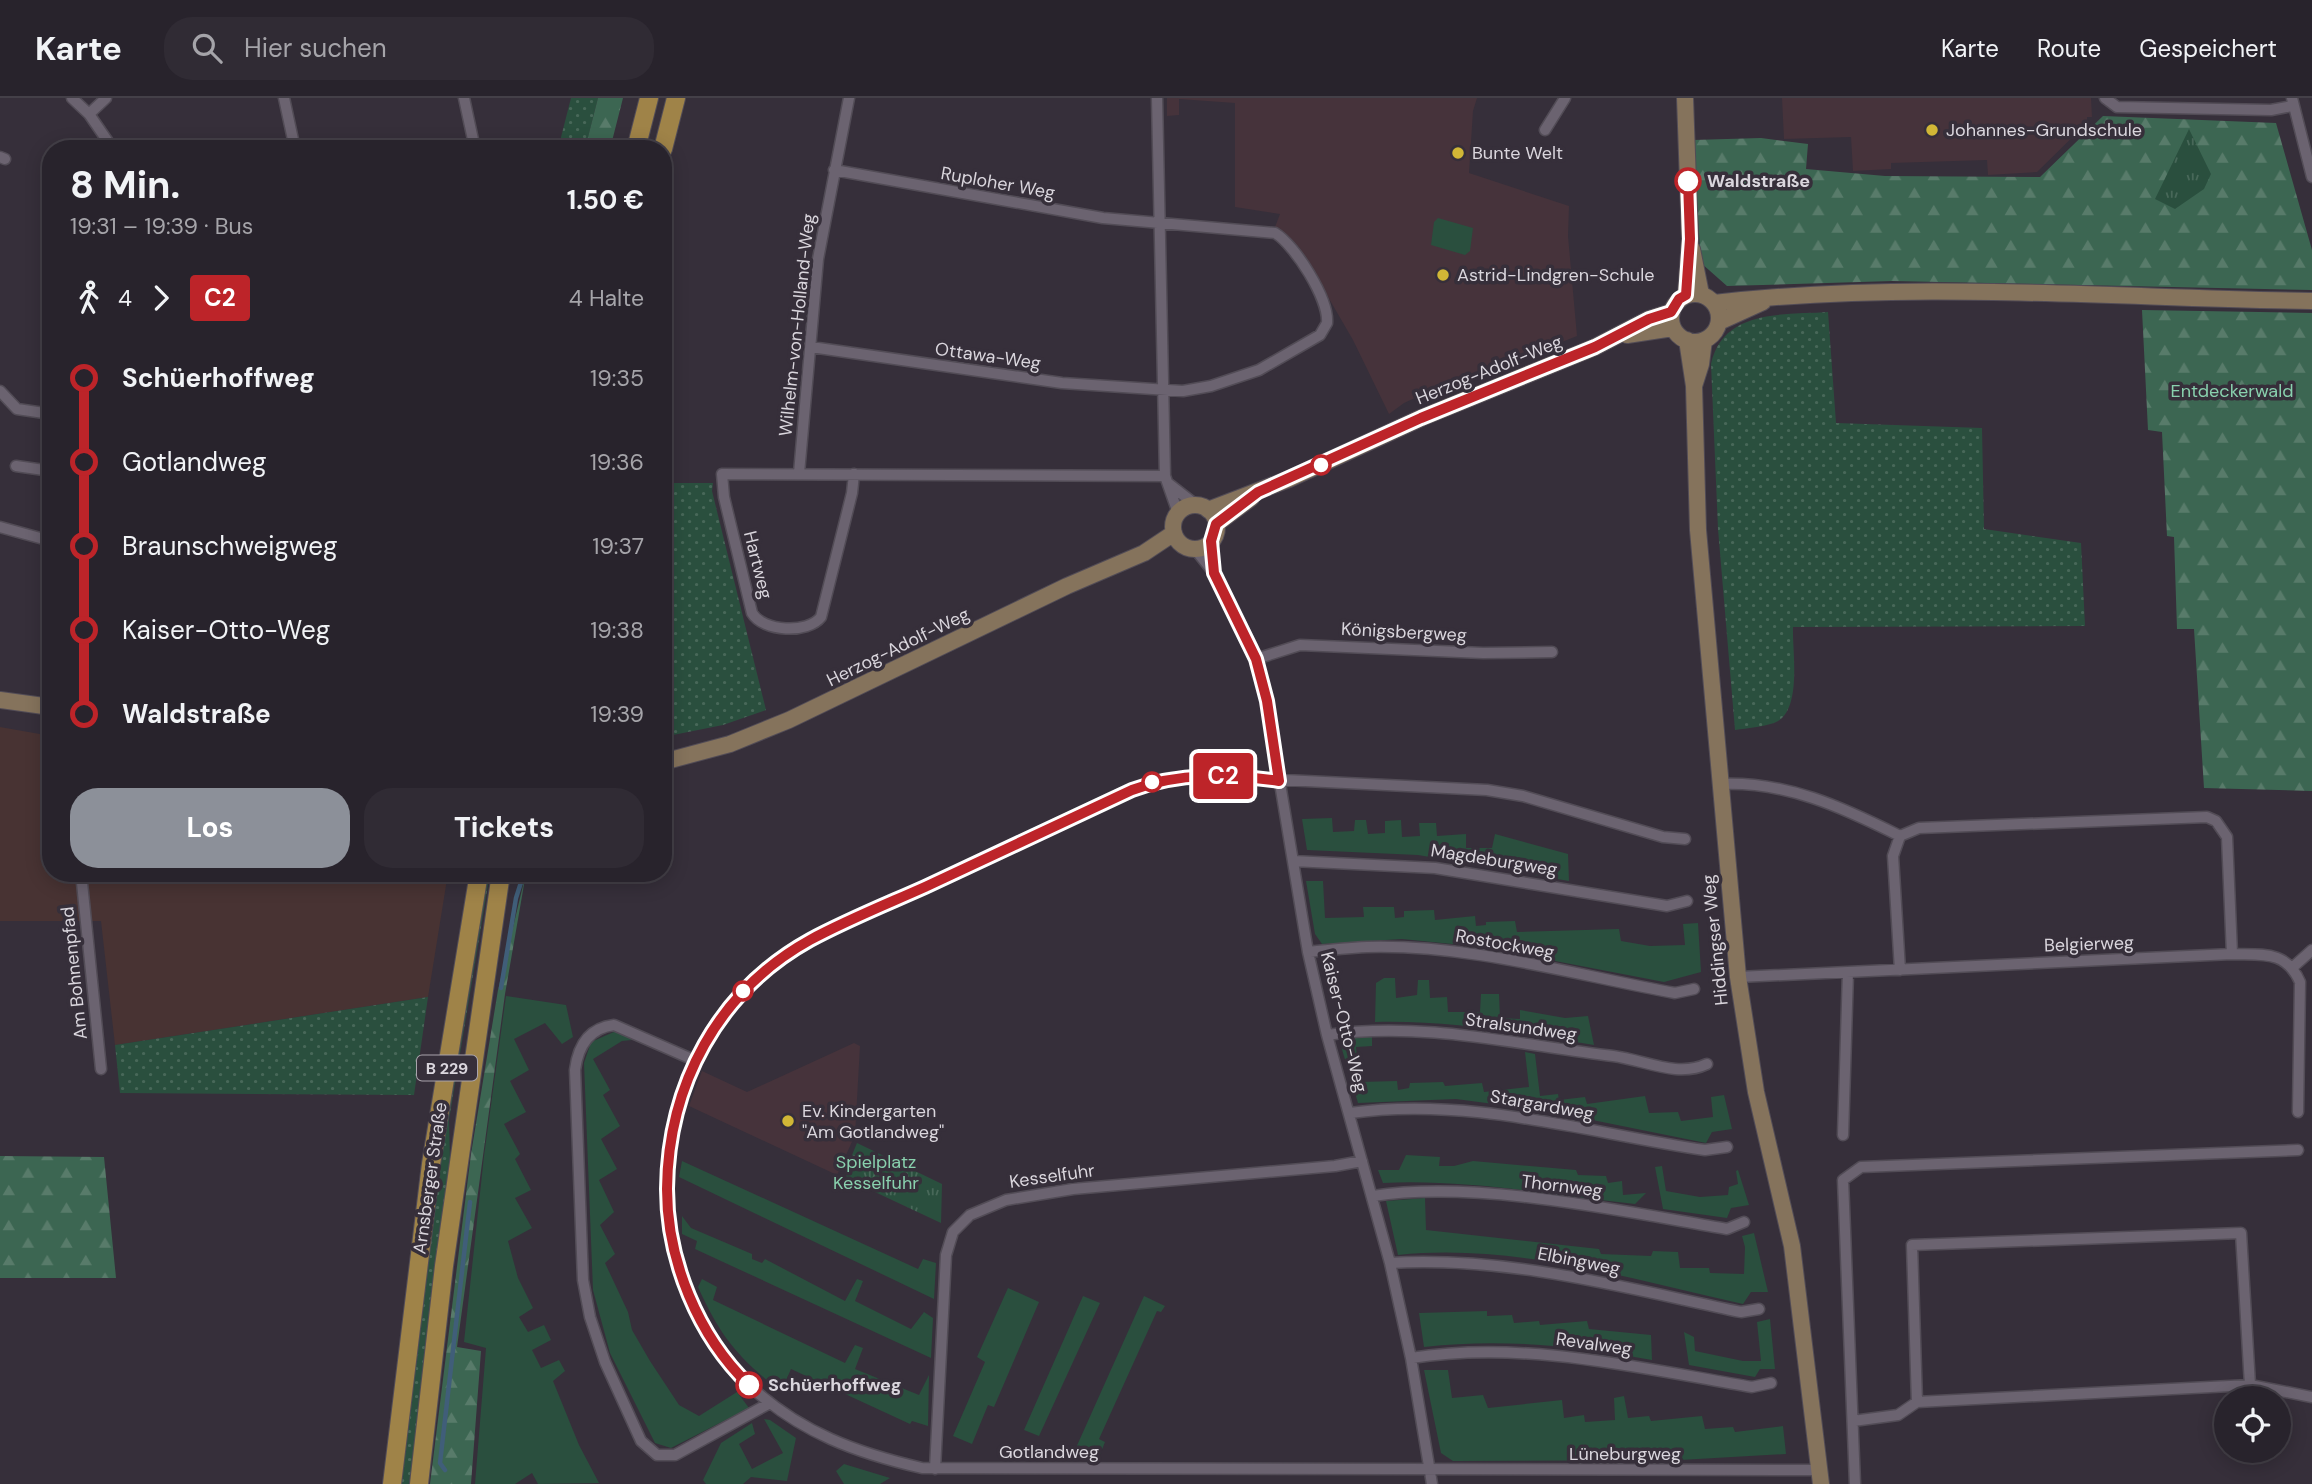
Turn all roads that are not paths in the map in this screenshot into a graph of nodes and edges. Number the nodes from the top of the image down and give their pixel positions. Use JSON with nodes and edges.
{"nodes":[{"id":1,"x":72,"y":98,"type":"edge"},
{"id":2,"x":106,"y":98,"type":"edge"},
{"id":3,"x":284,"y":98,"type":"edge"},
{"id":4,"x":464,"y":98,"type":"edge"},
{"id":5,"x":649,"y":98,"type":"edge"},
{"id":6,"x":676,"y":98,"type":"edge"},
{"id":7,"x":849,"y":98,"type":"edge"},
{"id":8,"x":1157,"y":98,"type":"edge"},
{"id":9,"x":1565,"y":98,"type":"edge"},
{"id":10,"x":1685,"y":98,"type":"edge"},
{"id":11,"x":2105,"y":98,"type":"edge"},
{"id":12,"x":2292,"y":102,"type":"edge"},
{"id":13,"x":89,"y":114,"type":"junction"},
{"id":14,"x":2312,"y":122,"type":"edge"},
{"id":15,"x":2299,"y":124,"type":"junction"},
{"id":16,"x":1545,"y":130,"type":"dead end"},
{"id":17,"x":107,"y":140,"type":"edge"},
{"id":18,"x":293,"y":140,"type":"edge"},
{"id":19,"x":473,"y":140,"type":"edge"},
{"id":20,"x":638,"y":140,"type":"edge"},
{"id":21,"x":665,"y":140,"type":"edge"},
{"id":22,"x":834,"y":170,"type":"junction"},
{"id":23,"x":2312,"y":177,"type":"edge"},
{"id":24,"x":1158,"y":222,"type":"junction"},
{"id":25,"x":1700,"y":297,"type":"junction"},
{"id":26,"x":1768,"y":300,"type":"junction"},
{"id":27,"x":2312,"y":300,"type":"edge"},
{"id":28,"x":1672,"y":320,"type":"junction"},
{"id":29,"x":1719,"y":323,"type":"junction"},
{"id":30,"x":1687,"y":340,"type":"junction"},
{"id":31,"x":1704,"y":340,"type":"junction"},
{"id":32,"x":811,"y":347,"type":"junction"},
{"id":33,"x":1694,"y":386,"type":"junction"},
{"id":34,"x":0,"y":391,"type":"edge"},
{"id":35,"x":1163,"y":391,"type":"junction"},
{"id":36,"x":42,"y":413,"type":"edge"},
{"id":37,"x":16,"y":466,"type":"dead end"},
{"id":38,"x":42,"y":470,"type":"edge"},
{"id":39,"x":799,"y":473,"type":"junction"},
{"id":40,"x":853,"y":474,"type":"junction"},
{"id":41,"x":1167,"y":480,"type":"junction"},
{"id":42,"x":1178,"y":513,"type":"junction"},
{"id":43,"x":1207,"y":513,"type":"junction"},
{"id":44,"x":0,"y":527,"type":"edge"},
{"id":45,"x":42,"y":539,"type":"edge"},
{"id":46,"x":1211,"y":541,"type":"junction"},
{"id":47,"x":1183,"y":542,"type":"junction"},
{"id":48,"x":1214,"y":573,"type":"junction"},
{"id":49,"x":1552,"y":652,"type":"dead end"},
{"id":50,"x":1256,"y":659,"type":"junction"},
{"id":51,"x":0,"y":700,"type":"edge"},
{"id":52,"x":42,"y":706,"type":"edge"},
{"id":53,"x":672,"y":760,"type":"edge"},
{"id":54,"x":1279,"y":781,"type":"junction"},
{"id":55,"x":1720,"y":784,"type":"junction"},
{"id":56,"x":1900,"y":836,"type":"junction"},
{"id":57,"x":1685,"y":839,"type":"dead end"},
{"id":58,"x":1293,"y":862,"type":"junction"},
{"id":59,"x":82,"y":882,"type":"edge"},
{"id":60,"x":477,"y":882,"type":"edge"},
{"id":61,"x":500,"y":882,"type":"edge"},
{"id":62,"x":504,"y":882,"type":"edge"},
{"id":63,"x":1687,"y":901,"type":"dead end"},
{"id":64,"x":496,"y":903,"type":"junction"},
{"id":65,"x":2312,"y":950,"type":"edge"},
{"id":66,"x":1308,"y":952,"type":"junction"},
{"id":67,"x":2232,"y":954,"type":"junction"},
{"id":68,"x":2293,"y":967,"type":"junction"},
{"id":69,"x":1899,"y":970,"type":"junction"},
{"id":70,"x":1848,"y":972,"type":"junction"},
{"id":71,"x":1738,"y":977,"type":"junction"},
{"id":72,"x":1694,"y":989,"type":"dead end"},
{"id":73,"x":1326,"y":1035,"type":"junction"},
{"id":74,"x":694,"y":1060,"type":"junction"},
{"id":75,"x":1707,"y":1064,"type":"dead end"},
{"id":76,"x":101,"y":1069,"type":"dead end"},
{"id":77,"x":2298,"y":1112,"type":"dead end"},
{"id":78,"x":1350,"y":1113,"type":"junction"},
{"id":79,"x":1843,"y":1135,"type":"dead end"},
{"id":80,"x":1727,"y":1147,"type":"dead end"},
{"id":81,"x":2298,"y":1150,"type":"dead end"},
{"id":82,"x":1362,"y":1161,"type":"junction"},
{"id":83,"x":1373,"y":1196,"type":"junction"},
{"id":84,"x":1744,"y":1222,"type":"dead end"},
{"id":85,"x":1390,"y":1263,"type":"junction"},
{"id":86,"x":1759,"y":1309,"type":"dead end"},
{"id":87,"x":1410,"y":1357,"type":"junction"},
{"id":88,"x":1771,"y":1383,"type":"dead end"},
{"id":89,"x":2249,"y":1385,"type":"junction"},
{"id":90,"x":2312,"y":1397,"type":"edge"},
{"id":91,"x":1917,"y":1402,"type":"junction"},
{"id":92,"x":769,"y":1403,"type":"junction"},
{"id":93,"x":1853,"y":1421,"type":"junction"},
{"id":94,"x":935,"y":1469,"type":"junction"},
{"id":95,"x":1431,"y":1470,"type":"junction"},
{"id":96,"x":1821,"y":1477,"type":"edge"},
{"id":97,"x":392,"y":1484,"type":"edge"},
{"id":98,"x":419,"y":1484,"type":"edge"},
{"id":99,"x":1432,"y":1484,"type":"edge"},
{"id":100,"x":1855,"y":1484,"type":"edge"}],
"edges":[{"from":1,"to":13,"type":"street"},
{"from":2,"to":13,"type":"street"},
{"from":3,"to":18,"type":"street"},
{"from":4,"to":19,"type":"street"},
{"from":5,"to":20,"type":"main road"},
{"from":6,"to":21,"type":"main road"},
{"from":7,"to":22,"type":"street","name":"Wilhelm-von-Holland-Weg"},
{"from":8,"to":24,"type":"street"},
{"from":9,"to":16,"type":"street"},
{"from":10,"to":25,"type":"main road"},
{"from":11,"to":12,"type":"street"},
{"from":12,"to":15,"type":"street"},
{"from":13,"to":17,"type":"street"},
{"from":14,"to":15,"type":"street"},
{"from":15,"to":23,"type":"street"},
{"from":22,"to":24,"type":"street","name":"Ruploher Weg"},
{"from":22,"to":32,"type":"street","name":"Wilhelm-von-Holland-Weg"},
{"from":24,"to":35,"type":"street"},
{"from":24,"to":35,"type":"street","name":"Ruploher Weg"},
{"from":25,"to":26,"type":"main road"},
{"from":25,"to":28,"type":"main road"},
{"from":25,"to":29,"type":"main road"},
{"from":26,"to":27,"type":"main road"},
{"from":26,"to":29,"type":"main road"},
{"from":28,"to":30,"type":"main road"},
{"from":28,"to":43,"type":"main road","name":"Herzog-Adolf-Weg"},
{"from":29,"to":31,"type":"main road"},
{"from":30,"to":31,"type":"main road"},
{"from":30,"to":33,"type":"main road","name":"Hiddingser Weg"},
{"from":31,"to":33,"type":"main road","name":"Hiddingser Weg"},
{"from":32,"to":35,"type":"street","name":"Ottawa-Weg"},
{"from":32,"to":39,"type":"street","name":"Wilhelm-von-Holland-Weg"},
{"from":33,"to":55,"type":"main road","name":"Hiddingser Weg"},
{"from":34,"to":36,"type":"street"},
{"from":35,"to":41,"type":"street"},
{"from":37,"to":38,"type":"street"},
{"from":39,"to":40,"type":"street","name":"Hartweg"},
{"from":39,"to":40,"type":"street","name":"Hartweg"},
{"from":40,"to":41,"type":"street","name":"Hartweg"},
{"from":41,"to":42,"type":"street"},
{"from":41,"to":43,"type":"street"},
{"from":42,"to":43,"type":"main road","name":"Herzog-Adolf-Weg"},
{"from":42,"to":47,"type":"main road"},
{"from":43,"to":46,"type":"main road"},
{"from":44,"to":45,"type":"street"},
{"from":46,"to":47,"type":"main road","name":"Herzog-Adolf-Weg"},
{"from":46,"to":48,"type":"street","name":"Kaiser-Otto-Weg"},
{"from":47,"to":48,"type":"street","name":"Kaiser-Otto-Weg"},
{"from":47,"to":53,"type":"main road","name":"Herzog-Adolf-Weg"},
{"from":48,"to":50,"type":"street","name":"Kaiser-Otto-Weg"},
{"from":49,"to":50,"type":"street","name":"Königsbergweg"},
{"from":50,"to":54,"type":"street","name":"Kaiser-Otto-Weg"},
{"from":51,"to":52,"type":"main road"},
{"from":54,"to":57,"type":"street","name":"Gotlandweg"},
{"from":54,"to":58,"type":"street","name":"Kaiser-Otto-Weg"},
{"from":54,"to":74,"type":"street","name":"Gotlandweg"},
{"from":55,"to":56,"type":"street"},
{"from":55,"to":71,"type":"main road","name":"Hiddingser Weg"},
{"from":56,"to":67,"type":"street"},
{"from":56,"to":69,"type":"street"},
{"from":58,"to":63,"type":"street","name":"Magdeburgweg"},
{"from":58,"to":66,"type":"street","name":"Kaiser-Otto-Weg"},
{"from":59,"to":76,"type":"street","name":"Am Bohnenpfad"},
{"from":60,"to":97,"type":"main road","name":"Arnsberger Straße","number":"B 229"},
{"from":61,"to":64,"type":"main road","name":"Arnsberger Straße","number":"B 229"},
{"from":62,"to":64,"type":"main road"},
{"from":64,"to":98,"type":"main road","name":"Arnsberger Straße","number":"B 229"},
{"from":65,"to":68,"type":"street"},
{"from":66,"to":72,"type":"street","name":"Rostockweg"},
{"from":66,"to":73,"type":"street","name":"Kaiser-Otto-Weg"},
{"from":67,"to":68,"type":"street","name":"Belgierweg"},
{"from":67,"to":69,"type":"street","name":"Belgierweg"},
{"from":68,"to":77,"type":"street"},
{"from":69,"to":70,"type":"street","name":"Belgierweg"},
{"from":70,"to":71,"type":"street","name":"Belgierweg"},
{"from":70,"to":79,"type":"street"},
{"from":71,"to":96,"type":"main road","name":"Hiddingser Weg"},
{"from":73,"to":75,"type":"street","name":"Stralsundweg"},
{"from":73,"to":78,"type":"street","name":"Kaiser-Otto-Weg"},
{"from":74,"to":92,"type":"street","name":"Gotlandweg"},
{"from":74,"to":92,"type":"street"},
{"from":78,"to":80,"type":"street","name":"Stargardweg"},
{"from":78,"to":82,"type":"street","name":"Kaiser-Otto-Weg"},
{"from":81,"to":93,"type":"street"},
{"from":82,"to":83,"type":"street","name":"Kaiser-Otto-Weg"},
{"from":82,"to":94,"type":"street","name":"Kesselfuhr"},
{"from":83,"to":84,"type":"street","name":"Thornweg"},
{"from":83,"to":85,"type":"street","name":"Kaiser-Otto-Weg"},
{"from":85,"to":86,"type":"street","name":"Elbingweg"},
{"from":85,"to":87,"type":"street","name":"Kaiser-Otto-Weg"},
{"from":87,"to":88,"type":"street","name":"Revalweg"},
{"from":87,"to":95,"type":"street","name":"Kaiser-Otto-Weg"},
{"from":89,"to":90,"type":"street"},
{"from":89,"to":91,"type":"street"},
{"from":89,"to":91,"type":"street"},
{"from":91,"to":93,"type":"street"},
{"from":92,"to":94,"type":"street","name":"Gotlandweg"},
{"from":93,"to":100,"type":"street"},
{"from":94,"to":95,"type":"street","name":"Gotlandweg"},
{"from":95,"to":96,"type":"street","name":"Lüneburgweg"},
{"from":95,"to":99,"type":"street","name":"Kaiser-Otto-Weg"}]}
